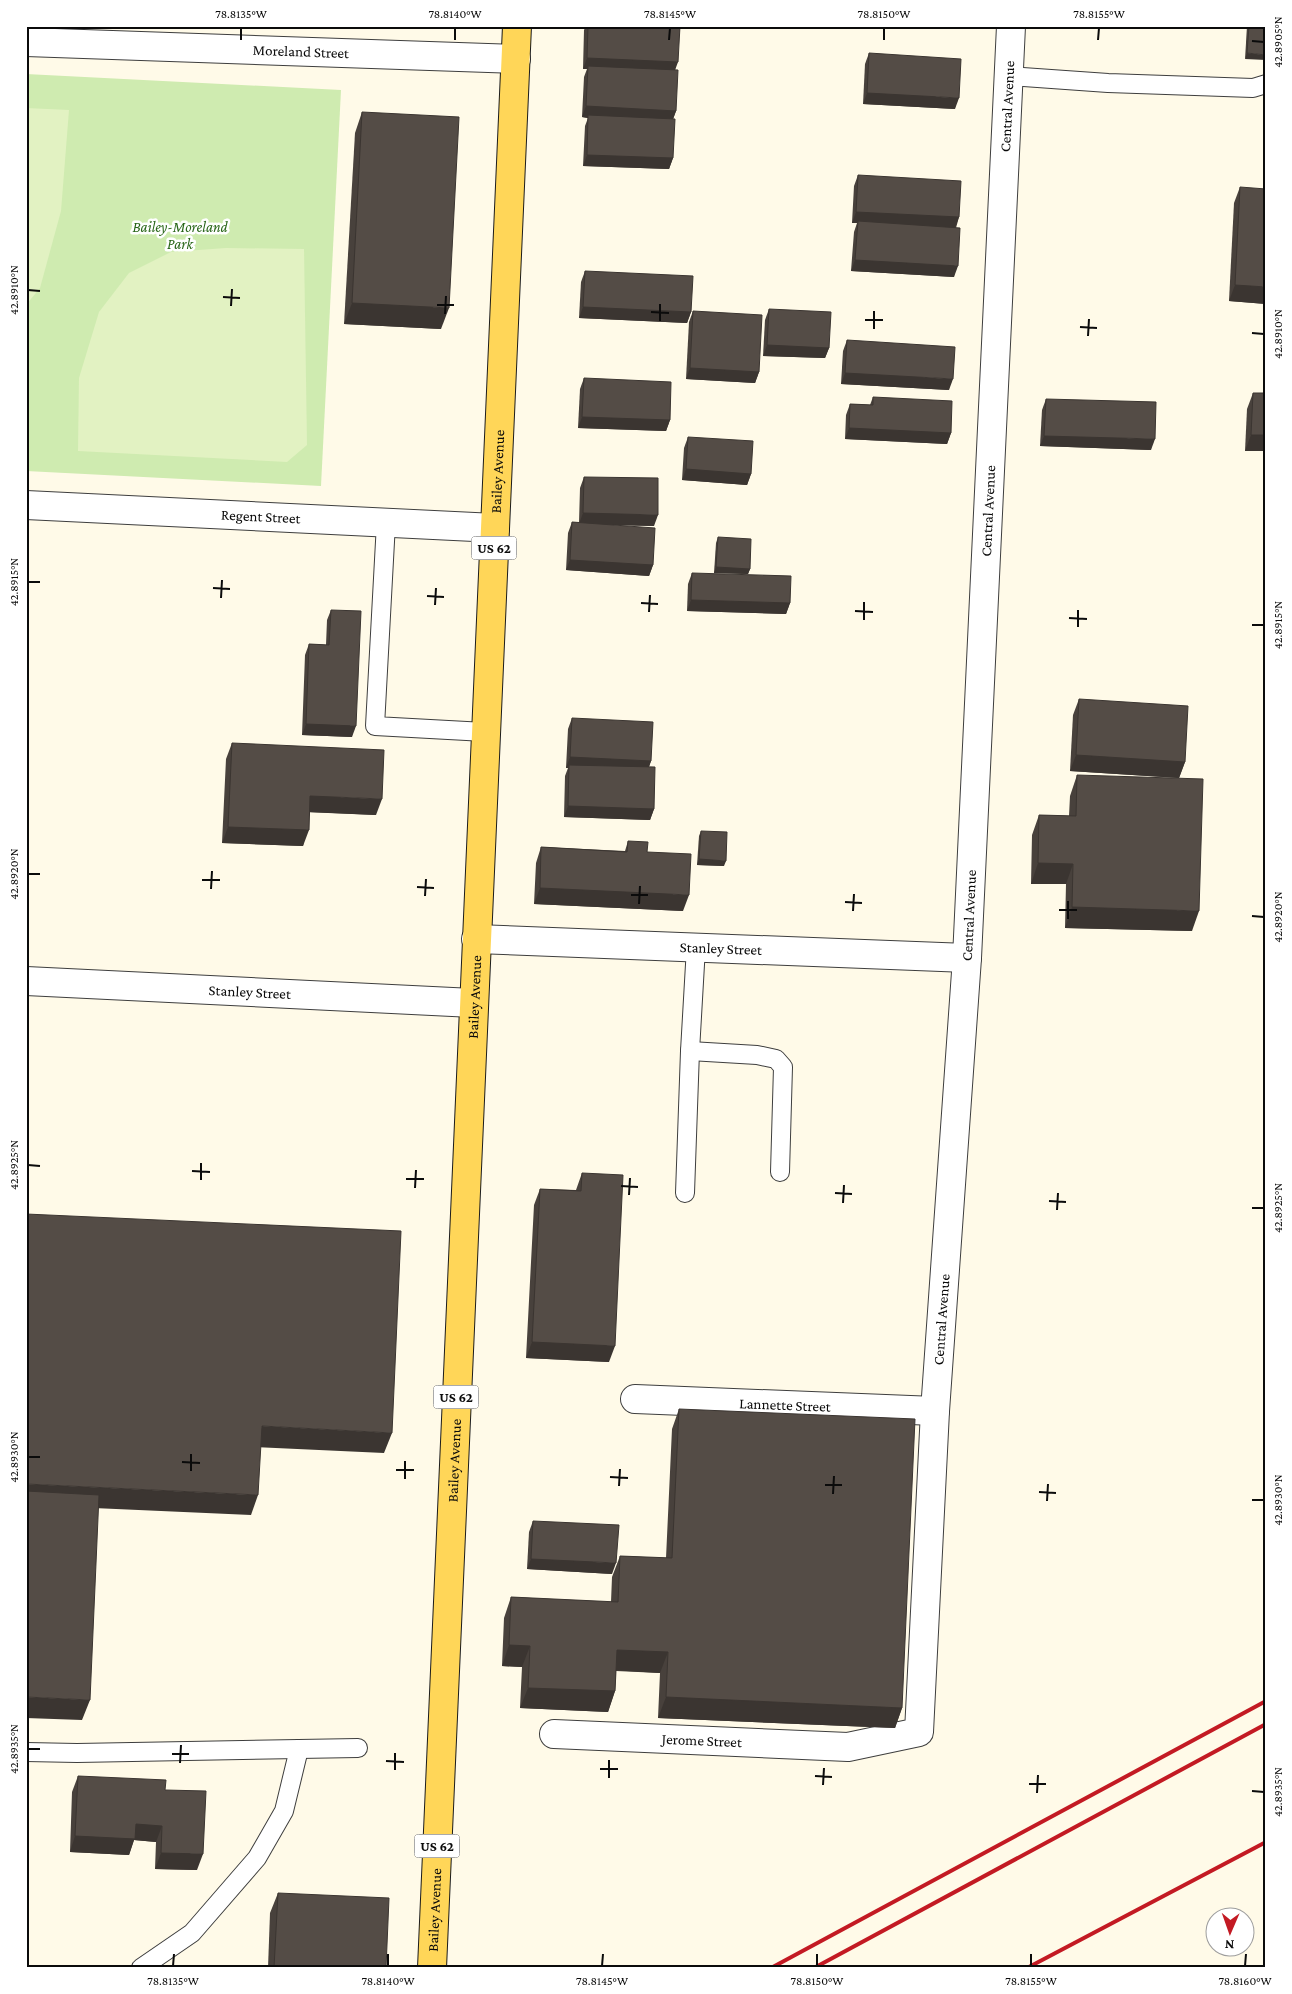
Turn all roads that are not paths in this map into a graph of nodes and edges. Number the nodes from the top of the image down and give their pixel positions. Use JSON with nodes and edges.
{"nodes":[{"id":1,"x":517,"y":26,"type":"edge"},
{"id":2,"x":1011,"y":26,"type":"edge"},
{"id":3,"x":26,"y":42,"type":"edge"},
{"id":4,"x":516,"y":59,"type":"junction"},
{"id":5,"x":1009,"y":76,"type":"junction"},
{"id":6,"x":1266,"y":84,"type":"edge"},
{"id":7,"x":26,"y":505,"type":"edge"},
{"id":8,"x":386,"y":523,"type":"junction"},
{"id":9,"x":494,"y":528,"type":"junction"},
{"id":10,"x":485,"y":732,"type":"junction"},
{"id":11,"x":476,"y":939,"type":"junction"},
{"id":12,"x":696,"y":947,"type":"junction"},
{"id":13,"x":967,"y":958,"type":"junction"},
{"id":14,"x":26,"y":982,"type":"edge"},
{"id":15,"x":473,"y":1003,"type":"junction"},
{"id":16,"x":690,"y":1051,"type":"junction"},
{"id":17,"x":780,"y":1172,"type":"dead end"},
{"id":18,"x":685,"y":1193,"type":"dead end"},
{"id":19,"x":635,"y":1399,"type":"dead end"},
{"id":20,"x":935,"y":1411,"type":"junction"},
{"id":21,"x":554,"y":1734,"type":"dead end"},
{"id":22,"x":848,"y":1747,"type":"joint"},
{"id":23,"x":358,"y":1748,"type":"dead end"},
{"id":24,"x":299,"y":1749,"type":"junction"},
{"id":25,"x":26,"y":1752,"type":"edge"},
{"id":26,"x":141,"y":1968,"type":"edge"},
{"id":27,"x":432,"y":1968,"type":"edge"}],
"edges":[{"from":1,"to":4,"type":"main road","name":"Bailey Avenue","number":"US 62"},
{"from":2,"to":5,"type":"street","name":"Central Avenue"},
{"from":3,"to":4,"type":"street","name":"Moreland Street"},
{"from":4,"to":9,"type":"main road","name":"Bailey Avenue","number":"US 62"},
{"from":5,"to":6,"type":"lane"},
{"from":5,"to":13,"type":"street","name":"Central Avenue"},
{"from":7,"to":8,"type":"street","name":"Regent Street"},
{"from":8,"to":9,"type":"street","name":"Regent Street"},
{"from":8,"to":10,"type":"lane"},
{"from":9,"to":10,"type":"main road","name":"Bailey Avenue","number":"US 62"},
{"from":10,"to":11,"type":"main road","name":"Bailey Avenue","number":"US 62"},
{"from":11,"to":12,"type":"street","name":"Stanley Street"},
{"from":11,"to":15,"type":"main road","name":"Bailey Avenue","number":"US 62"},
{"from":12,"to":13,"type":"street","name":"Stanley Street"},
{"from":12,"to":16,"type":"lane"},
{"from":13,"to":20,"type":"street","name":"Central Avenue"},
{"from":14,"to":15,"type":"street","name":"Stanley Street"},
{"from":15,"to":27,"type":"main road","name":"Bailey Avenue","number":"US 62"},
{"from":16,"to":17,"type":"lane"},
{"from":16,"to":18,"type":"lane"},
{"from":19,"to":20,"type":"street","name":"Lannette Street"},
{"from":20,"to":22,"type":"street","name":"Central Avenue"},
{"from":21,"to":22,"type":"street","name":"Jerome Street"},
{"from":23,"to":24,"type":"lane"},
{"from":24,"to":25,"type":"lane"},
{"from":24,"to":26,"type":"lane"}]}
